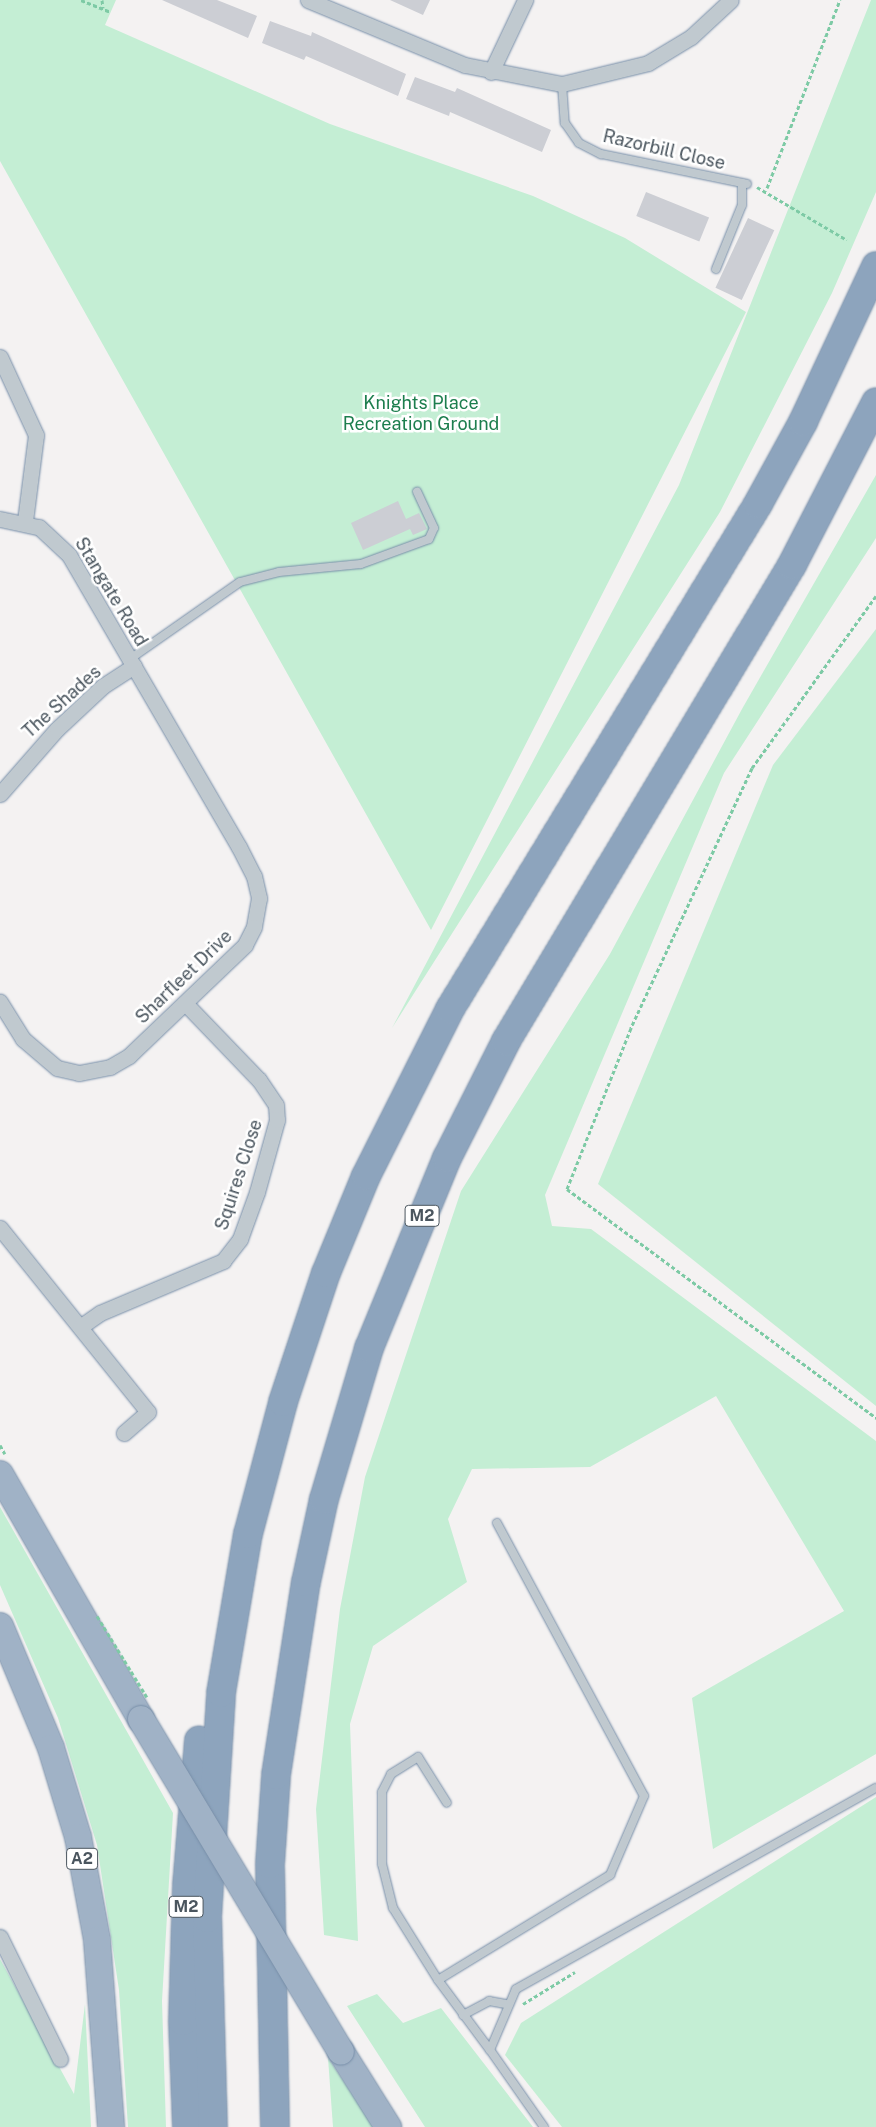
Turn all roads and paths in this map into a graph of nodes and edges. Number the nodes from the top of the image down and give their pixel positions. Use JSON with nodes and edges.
{"nodes":[{"id":1,"x":81,"y":0,"type":"edge"},
{"id":2,"x":102,"y":0,"type":"edge"},
{"id":3,"x":308,"y":0,"type":"edge"},
{"id":4,"x":525,"y":0,"type":"edge"},
{"id":5,"x":731,"y":0,"type":"edge"},
{"id":6,"x":840,"y":0,"type":"edge"},
{"id":7,"x":104,"y":9,"type":"junction"},
{"id":8,"x":111,"y":12,"type":"dead end"},
{"id":9,"x":491,"y":72,"type":"junction"},
{"id":10,"x":562,"y":84,"type":"junction"},
{"id":11,"x":745,"y":184,"type":"junction"},
{"id":12,"x":767,"y":188,"type":"junction"},
{"id":13,"x":847,"y":240,"type":"dead end"},
{"id":14,"x":876,"y":266,"type":"edge"},
{"id":15,"x":716,"y":269,"type":"dead end"},
{"id":16,"x":0,"y":357,"type":"edge"},
{"id":17,"x":876,"y":402,"type":"edge"},
{"id":18,"x":418,"y":492,"type":"dead end"},
{"id":19,"x":0,"y":519,"type":"edge"},
{"id":20,"x":25,"y":521,"type":"junction"},
{"id":21,"x":876,"y":596,"type":"edge"},
{"id":22,"x":132,"y":663,"type":"junction"},
{"id":23,"x":0,"y":794,"type":"edge"},
{"id":24,"x":0,"y":1002,"type":"edge"},
{"id":25,"x":185,"y":1003,"type":"junction"},
{"id":26,"x":0,"y":1228,"type":"edge"},
{"id":27,"x":80,"y":1327,"type":"junction"},
{"id":28,"x":876,"y":1418,"type":"edge"},
{"id":29,"x":124,"y":1433,"type":"dead end"},
{"id":30,"x":0,"y":1474,"type":"edge"},
{"id":31,"x":497,"y":1523,"type":"dead end"},
{"id":32,"x":0,"y":1626,"type":"edge"},
{"id":33,"x":221,"y":1693,"type":"junction"},
{"id":34,"x":876,"y":1788,"type":"edge"},
{"id":35,"x":446,"y":1803,"type":"dead end"},
{"id":36,"x":0,"y":1937,"type":"edge"},
{"id":37,"x":438,"y":1980,"type":"junction"},
{"id":38,"x":506,"y":2004,"type":"junction"},
{"id":39,"x":464,"y":2015,"type":"junction"},
{"id":40,"x":490,"y":2050,"type":"junction"},
{"id":41,"x":60,"y":2059,"type":"dead end"},
{"id":42,"x":111,"y":2127,"type":"edge"},
{"id":43,"x":187,"y":2127,"type":"edge"},
{"id":44,"x":213,"y":2127,"type":"edge"},
{"id":45,"x":276,"y":2127,"type":"edge"},
{"id":46,"x":388,"y":2127,"type":"edge"},
{"id":47,"x":544,"y":2127,"type":"edge"}],
"edges":[{"from":1,"to":7,"type":"path"},
{"from":2,"to":7,"type":"path"},
{"from":3,"to":9,"type":"street"},
{"from":4,"to":9,"type":"street"},
{"from":5,"to":10,"type":"street"},
{"from":6,"to":12,"type":"path"},
{"from":7,"to":8,"type":"path"},
{"from":9,"to":10,"type":"street"},
{"from":10,"to":11,"type":"lane","name":"Razorbill Close"},
{"from":11,"to":12,"type":"path"},
{"from":11,"to":15,"type":"lane"},
{"from":12,"to":13,"type":"path"},
{"from":14,"to":33,"type":"highway","number":"M2"},
{"from":16,"to":20,"type":"street"},
{"from":17,"to":45,"type":"highway","number":"M2"},
{"from":18,"to":22,"type":"lane"},
{"from":19,"to":20,"type":"street","name":"Stangate Road"},
{"from":20,"to":22,"type":"street","name":"Stangate Road"},
{"from":21,"to":28,"type":"path"},
{"from":22,"to":23,"type":"street","name":"The Shades"},
{"from":22,"to":25,"type":"street","name":"Sharfleet Drive"},
{"from":24,"to":25,"type":"street","name":"Sharfleet Drive"},
{"from":25,"to":27,"type":"street","name":"Squires Close"},
{"from":26,"to":27,"type":"street"},
{"from":27,"to":29,"type":"street"},
{"from":30,"to":46,"type":"highway","bridge":true},
{"from":31,"to":37,"type":"lane"},
{"from":32,"to":42,"type":"highway","number":"A2"},
{"from":33,"to":43,"type":"highway","number":"M2"},
{"from":33,"to":44,"type":"highway","number":"M2"},
{"from":34,"to":38,"type":"lane"},
{"from":35,"to":37,"type":"lane"},
{"from":36,"to":41,"type":"street"},
{"from":37,"to":39,"type":"lane"},
{"from":38,"to":39,"type":"lane"},
{"from":38,"to":40,"type":"lane"},
{"from":39,"to":40,"type":"lane"},
{"from":40,"to":47,"type":"lane"}]}
